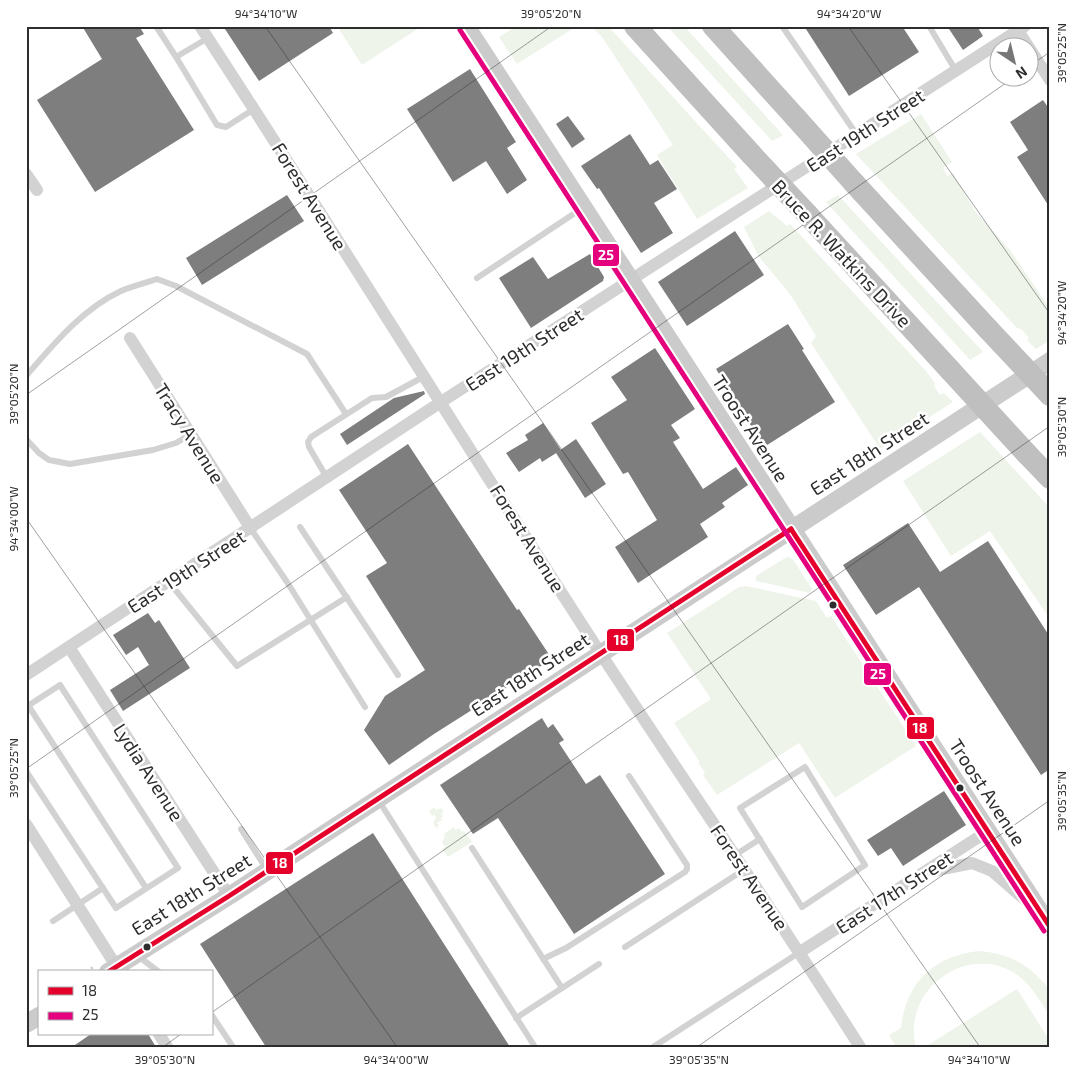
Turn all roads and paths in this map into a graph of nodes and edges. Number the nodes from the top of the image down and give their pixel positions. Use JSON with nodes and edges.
{"nodes":[{"id":1,"x":156,"y":26,"type":"edge"},
{"id":2,"x":200,"y":26,"type":"edge"},
{"id":3,"x":466,"y":26,"type":"edge"},
{"id":4,"x":635,"y":26,"type":"edge"},
{"id":5,"x":713,"y":26,"type":"edge"},
{"id":6,"x":782,"y":26,"type":"edge"},
{"id":7,"x":929,"y":26,"type":"edge"},
{"id":8,"x":1019,"y":28,"type":"edge"},
{"id":9,"x":208,"y":38,"type":"junction"},
{"id":10,"x":176,"y":57,"type":"junction"},
{"id":11,"x":956,"y":70,"type":"junction"},
{"id":12,"x":1050,"y":80,"type":"edge"},
{"id":13,"x":254,"y":109,"type":"junction"},
{"id":14,"x":857,"y":135,"type":"junction"},
{"id":15,"x":26,"y":174,"type":"edge"},
{"id":16,"x":37,"y":190,"type":"dead end"},
{"id":17,"x":582,"y":208,"type":"junction"},
{"id":18,"x":477,"y":278,"type":"dead end"},
{"id":19,"x":630,"y":280,"type":"junction"},
{"id":20,"x":130,"y":338,"type":"dead end"},
{"id":21,"x":1050,"y":361,"type":"edge"},
{"id":22,"x":26,"y":376,"type":"edge"},
{"id":23,"x":424,"y":376,"type":"junction"},
{"id":24,"x":1050,"y":395,"type":"edge"},
{"id":25,"x":441,"y":402,"type":"junction"},
{"id":26,"x":346,"y":414,"type":"junction"},
{"id":27,"x":191,"y":434,"type":"junction"},
{"id":28,"x":26,"y":439,"type":"edge"},
{"id":29,"x":327,"y":478,"type":"junction"},
{"id":30,"x":1050,"y":478,"type":"edge"},
{"id":31,"x":300,"y":527,"type":"dead end"},
{"id":32,"x":251,"y":529,"type":"junction"},
{"id":33,"x":791,"y":529,"type":"junction"},
{"id":34,"x":169,"y":582,"type":"junction"},
{"id":35,"x":347,"y":597,"type":"junction"},
{"id":36,"x":310,"y":620,"type":"junction"},
{"id":37,"x":68,"y":648,"type":"junction"},
{"id":38,"x":601,"y":653,"type":"junction"},
{"id":39,"x":26,"y":675,"type":"edge"},
{"id":40,"x":398,"y":675,"type":"dead end"},
{"id":41,"x":27,"y":705,"type":"edge"},
{"id":42,"x":365,"y":707,"type":"dead end"},
{"id":43,"x":26,"y":770,"type":"edge"},
{"id":44,"x":629,"y":776,"type":"dead end"},
{"id":45,"x":378,"y":799,"type":"junction"},
{"id":46,"x":26,"y":824,"type":"edge"},
{"id":47,"x":241,"y":829,"type":"dead end"},
{"id":48,"x":988,"y":831,"type":"junction"},
{"id":49,"x":760,"y":839,"type":"junction"},
{"id":50,"x":472,"y":848,"type":"dead end"},
{"id":51,"x":735,"y":855,"type":"junction"},
{"id":52,"x":745,"y":869,"type":"junction"},
{"id":53,"x":268,"y":871,"type":"junction"},
{"id":54,"x":919,"y":875,"type":"junction"},
{"id":55,"x":102,"y":888,"type":"junction"},
{"id":56,"x":146,"y":888,"type":"junction"},
{"id":57,"x":229,"y":896,"type":"junction"},
{"id":58,"x":77,"y":905,"type":"junction"},
{"id":59,"x":1045,"y":920,"type":"edge"},
{"id":60,"x":53,"y":921,"type":"dead end"},
{"id":61,"x":625,"y":947,"type":"dead end"},
{"id":62,"x":800,"y":952,"type":"junction"},
{"id":63,"x":136,"y":954,"type":"junction"},
{"id":64,"x":543,"y":960,"type":"junction"},
{"id":65,"x":599,"y":964,"type":"dead end"},
{"id":66,"x":115,"y":970,"type":"edge"},
{"id":67,"x":156,"y":970,"type":"edge"},
{"id":68,"x":562,"y":988,"type":"junction"},
{"id":69,"x":212,"y":1016,"type":"edge"},
{"id":70,"x":38,"y":1017,"type":"edge"},
{"id":71,"x":516,"y":1018,"type":"junction"},
{"id":72,"x":26,"y":1024,"type":"edge"},
{"id":73,"x":160,"y":1036,"type":"edge"},
{"id":74,"x":167,"y":1047,"type":"edge"},
{"id":75,"x":232,"y":1047,"type":"edge"},
{"id":76,"x":535,"y":1047,"type":"edge"},
{"id":77,"x":653,"y":1047,"type":"edge"},
{"id":78,"x":860,"y":1047,"type":"edge"}],
"edges":[{"from":1,"to":10,"type":"lane"},
{"from":2,"to":9,"type":"street","name":"Forest Avenue"},
{"from":3,"to":17,"type":"main road","name":"Troost Avenue"},
{"from":4,"to":30,"type":"highway","name":"Bruce R. Watkins Drive","bridge":true},
{"from":5,"to":24,"type":"highway","bridge":true},
{"from":6,"to":14,"type":"lane"},
{"from":7,"to":11,"type":"lane"},
{"from":8,"to":11,"type":"street","name":"East 19th Street"},
{"from":8,"to":12,"type":"street"},
{"from":9,"to":10,"type":"lane"},
{"from":9,"to":13,"type":"street","name":"Forest Avenue"},
{"from":10,"to":13,"type":"lane"},
{"from":11,"to":14,"type":"street","name":"East 19th Street"},
{"from":13,"to":23,"type":"street","name":"Forest Avenue"},
{"from":14,"to":19,"type":"street","name":"East 19th Street"},
{"from":15,"to":16,"type":"street"},
{"from":17,"to":18,"type":"lane"},
{"from":17,"to":19,"type":"main road","name":"Troost Avenue"},
{"from":19,"to":25,"type":"street","name":"East 19th Street"},
{"from":19,"to":33,"type":"main road","name":"Troost Avenue"},
{"from":20,"to":27,"type":"street","name":"Tracy Avenue"},
{"from":21,"to":33,"type":"main road","name":"East 18th Street"},
{"from":22,"to":26,"type":"lane"},
{"from":23,"to":25,"type":"street","name":"Forest Avenue"},
{"from":23,"to":26,"type":"lane"},
{"from":25,"to":29,"type":"street","name":"East 19th Street"},
{"from":25,"to":38,"type":"street","name":"Forest Avenue"},
{"from":26,"to":29,"type":"lane"},
{"from":27,"to":28,"type":"lane"},
{"from":27,"to":32,"type":"street","name":"Tracy Avenue"},
{"from":29,"to":32,"type":"street","name":"East 19th Street"},
{"from":31,"to":35,"type":"lane"},
{"from":32,"to":34,"type":"street","name":"East 19th Street"},
{"from":32,"to":36,"type":"lane"},
{"from":33,"to":38,"type":"main road","name":"East 18th Street"},
{"from":33,"to":48,"type":"main road","name":"Troost Avenue"},
{"from":34,"to":36,"type":"lane"},
{"from":34,"to":37,"type":"street","name":"East 19th Street"},
{"from":35,"to":36,"type":"lane"},
{"from":35,"to":40,"type":"lane"},
{"from":36,"to":42,"type":"lane"},
{"from":37,"to":39,"type":"street","name":"East 19th Street"},
{"from":37,"to":57,"type":"street","name":"Lydia Avenue"},
{"from":38,"to":45,"type":"main road","name":"East 18th Street"},
{"from":38,"to":51,"type":"street","name":"Forest Avenue"},
{"from":41,"to":56,"type":"lane"},
{"from":41,"to":56,"type":"lane"},
{"from":43,"to":55,"type":"lane"},
{"from":44,"to":64,"type":"lane"},
{"from":45,"to":53,"type":"main road","name":"East 18th Street"},
{"from":45,"to":71,"type":"lane"},
{"from":46,"to":58,"type":"street"},
{"from":47,"to":53,"type":"lane"},
{"from":48,"to":54,"type":"street","name":"East 17th Street"},
{"from":48,"to":59,"type":"main road","name":"Troost Avenue"},
{"from":49,"to":49,"type":"lane"},
{"from":49,"to":51,"type":"lane"},
{"from":50,"to":64,"type":"lane"},
{"from":51,"to":52,"type":"street","name":"Forest Avenue"},
{"from":52,"to":61,"type":"lane"},
{"from":52,"to":62,"type":"street","name":"Forest Avenue"},
{"from":53,"to":57,"type":"main road","name":"East 18th Street"},
{"from":54,"to":59,"type":"street"},
{"from":54,"to":62,"type":"street","name":"East 17th Street"},
{"from":55,"to":56,"type":"lane"},
{"from":55,"to":58,"type":"lane"},
{"from":57,"to":63,"type":"main road","name":"East 18th Street"},
{"from":58,"to":60,"type":"lane"},
{"from":58,"to":66,"type":"street"},
{"from":62,"to":77,"type":"lane"},
{"from":62,"to":78,"type":"street","name":"Forest Avenue"},
{"from":63,"to":66,"type":"main road","name":"East 18th Street"},
{"from":63,"to":67,"type":"lane"},
{"from":64,"to":68,"type":"lane"},
{"from":65,"to":68,"type":"lane"},
{"from":68,"to":71,"type":"lane"},
{"from":69,"to":75,"type":"lane"},
{"from":70,"to":72,"type":"main road"},
{"from":71,"to":76,"type":"lane"},
{"from":73,"to":74,"type":"street"}]}
